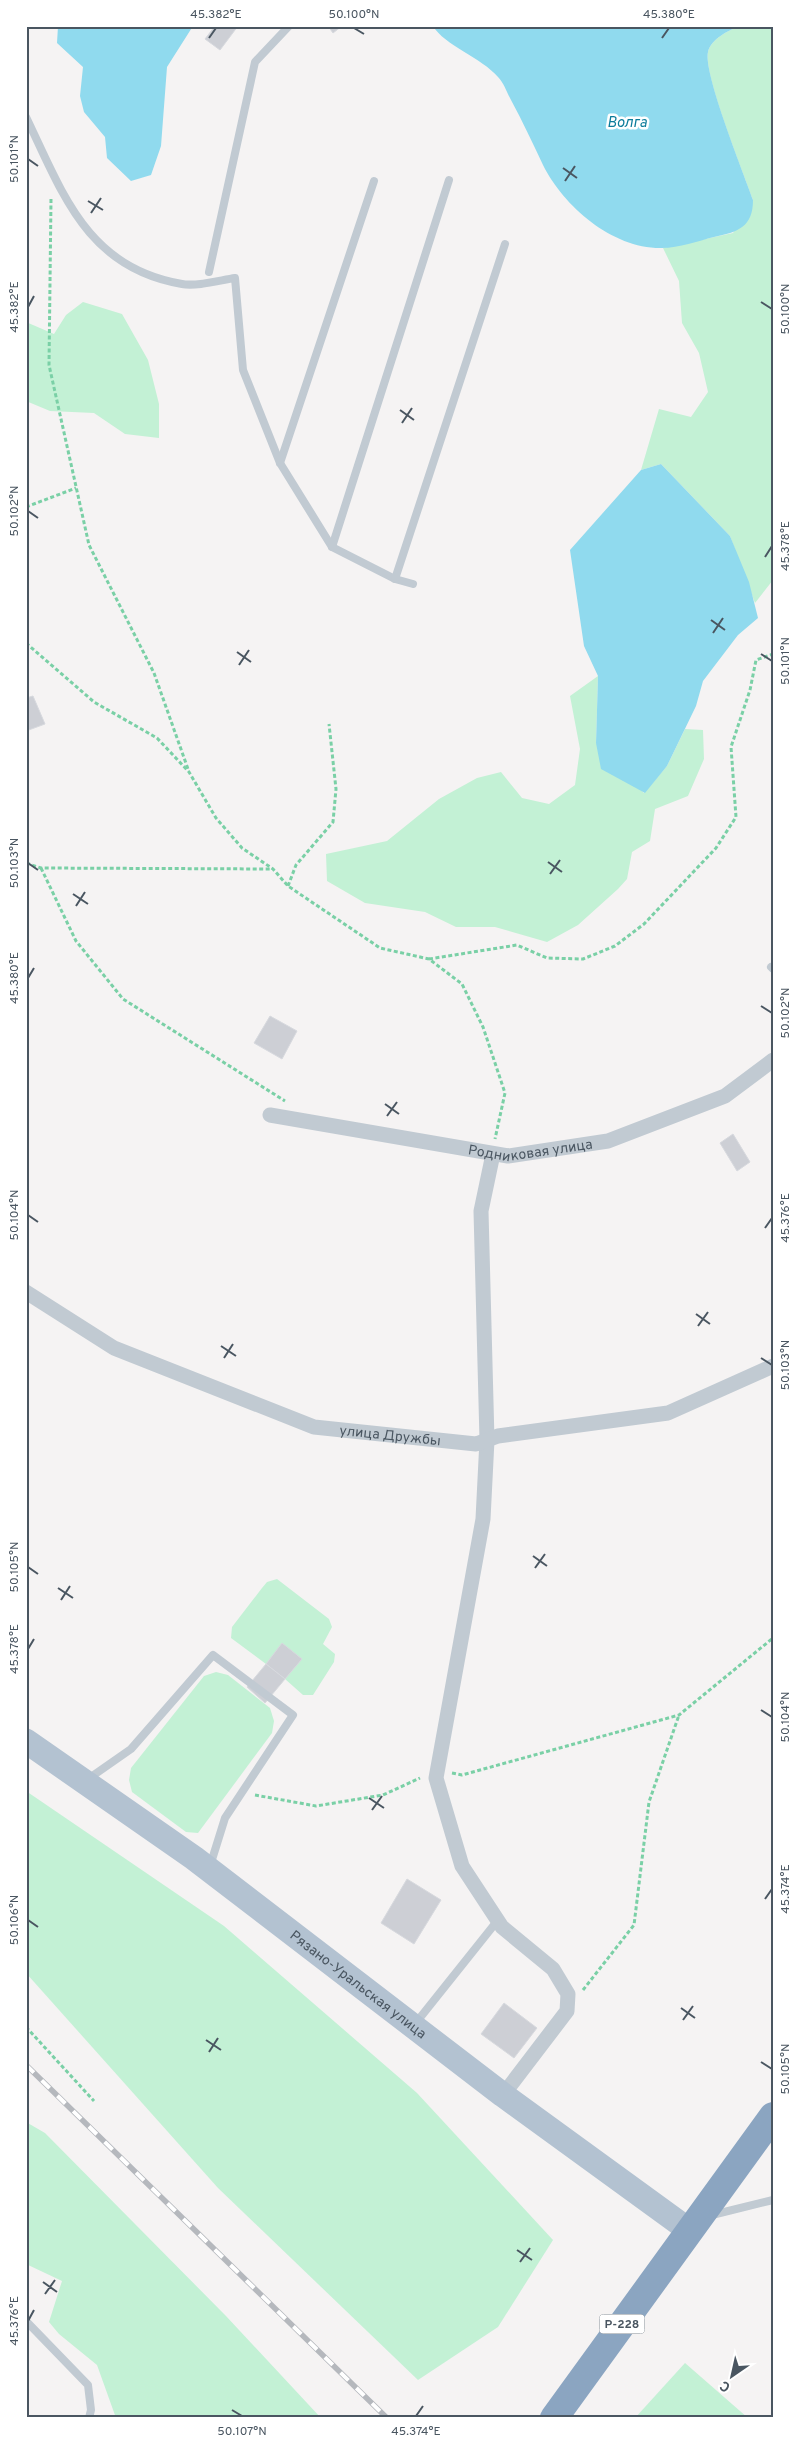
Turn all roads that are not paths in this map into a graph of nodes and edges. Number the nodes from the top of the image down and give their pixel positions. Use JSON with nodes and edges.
{"nodes":[{"id":1,"x":289,"y":26,"type":"edge"},
{"id":2,"x":26,"y":117,"type":"edge"},
{"id":3,"x":449,"y":180,"type":"dead end"},
{"id":4,"x":374,"y":181,"type":"dead end"},
{"id":5,"x":505,"y":244,"type":"dead end"},
{"id":6,"x":209,"y":272,"type":"dead end"},
{"id":7,"x":280,"y":463,"type":"junction"},
{"id":8,"x":332,"y":547,"type":"junction"},
{"id":9,"x":396,"y":579,"type":"junction"},
{"id":10,"x":413,"y":584,"type":"dead end"},
{"id":11,"x":773,"y":1060,"type":"edge"},
{"id":12,"x":270,"y":1115,"type":"dead end"},
{"id":13,"x":492,"y":1154,"type":"junction"},
{"id":14,"x":26,"y":1292,"type":"edge"},
{"id":15,"x":773,"y":1366,"type":"edge"},
{"id":16,"x":487,"y":1440,"type":"junction"},
{"id":17,"x":26,"y":1741,"type":"edge"},
{"id":18,"x":85,"y":1781,"type":"junction"},
{"id":19,"x":209,"y":1870,"type":"junction"},
{"id":20,"x":498,"y":1920,"type":"junction"},
{"id":21,"x":413,"y":2026,"type":"junction"},
{"id":22,"x":503,"y":2095,"type":"junction"},
{"id":23,"x":773,"y":2116,"type":"edge"},
{"id":24,"x":773,"y":2200,"type":"edge"},
{"id":25,"x":694,"y":2224,"type":"junction"},
{"id":26,"x":26,"y":2321,"type":"edge"},
{"id":27,"x":89,"y":2418,"type":"edge"},
{"id":28,"x":554,"y":2418,"type":"edge"}],
"edges":[{"from":1,"to":6,"type":"lane"},
{"from":2,"to":7,"type":"lane"},
{"from":3,"to":8,"type":"lane"},
{"from":4,"to":7,"type":"lane"},
{"from":5,"to":9,"type":"lane"},
{"from":7,"to":8,"type":"lane"},
{"from":8,"to":9,"type":"lane"},
{"from":9,"to":10,"type":"lane"},
{"from":11,"to":13,"type":"street","name":"Родниковая улица"},
{"from":12,"to":13,"type":"street","name":"Родниковая улица"},
{"from":13,"to":16,"type":"street"},
{"from":14,"to":16,"type":"street","name":"улица Дружбы"},
{"from":15,"to":16,"type":"street","name":"улица Дружбы"},
{"from":16,"to":20,"type":"street"},
{"from":17,"to":18,"type":"main road","name":"Рязано-Уральская улица"},
{"from":18,"to":19,"type":"main road","name":"Рязано-Уральская улица"},
{"from":18,"to":19,"type":"lane"},
{"from":19,"to":21,"type":"main road","name":"Рязано-Уральская улица"},
{"from":20,"to":21,"type":"lane"},
{"from":20,"to":22,"type":"street"},
{"from":21,"to":22,"type":"main road","name":"Рязано-Уральская улица"},
{"from":22,"to":25,"type":"main road","name":"Рязано-Уральская улица"},
{"from":23,"to":25,"type":"highway","number":"Р-228"},
{"from":24,"to":25,"type":"lane"},
{"from":25,"to":28,"type":"highway","number":"Р-228"},
{"from":26,"to":27,"type":"lane"}]}
